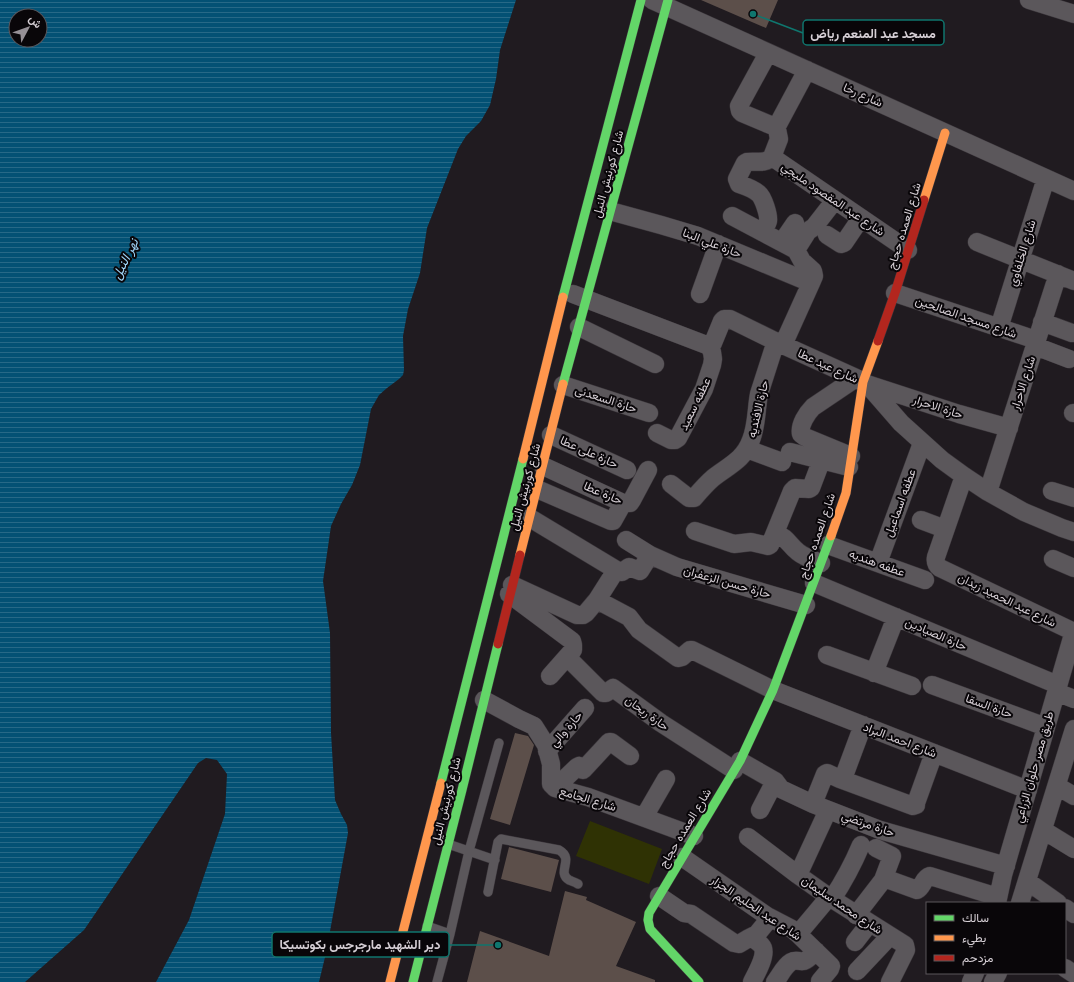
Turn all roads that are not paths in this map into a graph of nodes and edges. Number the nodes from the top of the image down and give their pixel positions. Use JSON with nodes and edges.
{"nodes":[{"id":1,"x":642,"y":0,"type":"edge"},
{"id":2,"x":1029,"y":0,"type":"edge"},
{"id":3,"x":662,"y":2,"type":"edge"},
{"id":4,"x":684,"y":7,"type":"edge"},
{"id":5,"x":1074,"y":14,"type":"edge"},
{"id":6,"x":768,"y":53,"type":"junction"},
{"id":7,"x":807,"y":70,"type":"junction"},
{"id":8,"x":776,"y":128,"type":"junction"},
{"id":9,"x":946,"y":133,"type":"junction"},
{"id":10,"x":772,"y":157,"type":"junction"},
{"id":11,"x":1046,"y":178,"type":"junction"},
{"id":12,"x":1074,"y":191,"type":"edge"},
{"id":13,"x":835,"y":200,"type":"junction"},
{"id":14,"x":610,"y":211,"type":"junction"},
{"id":15,"x":732,"y":216,"type":"dead end"},
{"id":16,"x":861,"y":218,"type":"junction"},
{"id":17,"x":795,"y":222,"type":"dead end"},
{"id":18,"x":762,"y":232,"type":"junction"},
{"id":19,"x":827,"y":235,"type":"dead end"},
{"id":20,"x":977,"y":242,"type":"dead end"},
{"id":21,"x":718,"y":244,"type":"junction"},
{"id":22,"x":789,"y":246,"type":"junction"},
{"id":23,"x":908,"y":250,"type":"junction"},
{"id":24,"x":1020,"y":259,"type":"junction"},
{"id":25,"x":812,"y":277,"type":"junction"},
{"id":26,"x":1066,"y":277,"type":"edge"},
{"id":27,"x":565,"y":291,"type":"junction"},
{"id":28,"x":895,"y":293,"type":"junction"},
{"id":29,"x":700,"y":294,"type":"dead end"},
{"id":30,"x":586,"y":298,"type":"junction"},
{"id":31,"x":1042,"y":322,"type":"junction"},
{"id":32,"x":579,"y":327,"type":"junction"},
{"id":33,"x":999,"y":328,"type":"junction"},
{"id":34,"x":1074,"y":333,"type":"edge"},
{"id":35,"x":779,"y":343,"type":"junction"},
{"id":36,"x":1036,"y":343,"type":"junction"},
{"id":37,"x":710,"y":346,"type":"junction"},
{"id":38,"x":1069,"y":358,"type":"dead end"},
{"id":39,"x":655,"y":364,"type":"dead end"},
{"id":40,"x":862,"y":381,"type":"junction"},
{"id":41,"x":563,"y":385,"type":"junction"},
{"id":42,"x":649,"y":413,"type":"dead end"},
{"id":43,"x":1009,"y":428,"type":"junction"},
{"id":44,"x":657,"y":433,"type":"dead end"},
{"id":45,"x":551,"y":435,"type":"junction"},
{"id":46,"x":922,"y":443,"type":"junction"},
{"id":47,"x":747,"y":449,"type":"junction"},
{"id":48,"x":822,"y":460,"type":"junction"},
{"id":49,"x":850,"y":461,"type":"junction"},
{"id":50,"x":543,"y":466,"type":"junction"},
{"id":51,"x":627,"y":470,"type":"dead end"},
{"id":52,"x":648,"y":470,"type":"dead end"},
{"id":53,"x":964,"y":476,"type":"junction"},
{"id":54,"x":671,"y":484,"type":"dead end"},
{"id":55,"x":537,"y":489,"type":"junction"},
{"id":56,"x":1052,"y":491,"type":"dead end"},
{"id":57,"x":988,"y":492,"type":"junction"},
{"id":58,"x":1074,"y":498,"type":"edge"},
{"id":59,"x":623,"y":503,"type":"junction"},
{"id":60,"x":530,"y":518,"type":"junction"},
{"id":61,"x":921,"y":520,"type":"dead end"},
{"id":62,"x":945,"y":529,"type":"junction"},
{"id":63,"x":696,"y":531,"type":"dead end"},
{"id":64,"x":1074,"y":532,"type":"edge"},
{"id":65,"x":775,"y":533,"type":"junction"},
{"id":66,"x":626,"y":540,"type":"dead end"},
{"id":67,"x":828,"y":545,"type":"junction"},
{"id":68,"x":650,"y":555,"type":"junction"},
{"id":69,"x":1053,"y":559,"type":"dead end"},
{"id":70,"x":821,"y":563,"type":"junction"},
{"id":71,"x":878,"y":563,"type":"junction"},
{"id":72,"x":1074,"y":568,"type":"edge"},
{"id":73,"x":616,"y":570,"type":"junction"},
{"id":74,"x":925,"y":580,"type":"dead end"},
{"id":75,"x":814,"y":583,"type":"junction"},
{"id":76,"x":511,"y":589,"type":"junction"},
{"id":77,"x":597,"y":600,"type":"junction"},
{"id":78,"x":806,"y":605,"type":"junction"},
{"id":79,"x":896,"y":617,"type":"junction"},
{"id":80,"x":1074,"y":631,"type":"edge"},
{"id":81,"x":827,"y":655,"type":"dead end"},
{"id":82,"x":567,"y":657,"type":"junction"},
{"id":83,"x":874,"y":673,"type":"junction"},
{"id":84,"x":550,"y":676,"type":"dead end"},
{"id":85,"x":932,"y":685,"type":"dead end"},
{"id":86,"x":912,"y":686,"type":"dead end"},
{"id":87,"x":1057,"y":688,"type":"junction"},
{"id":88,"x":773,"y":690,"type":"junction"},
{"id":89,"x":1074,"y":699,"type":"edge"},
{"id":90,"x":484,"y":700,"type":"junction"},
{"id":91,"x":585,"y":708,"type":"dead end"},
{"id":92,"x":864,"y":725,"type":"junction"},
{"id":93,"x":1046,"y":727,"type":"junction"},
{"id":94,"x":1074,"y":728,"type":"edge"},
{"id":95,"x":499,"y":742,"type":"dead end"},
{"id":96,"x":547,"y":751,"type":"junction"},
{"id":97,"x":934,"y":753,"type":"junction"},
{"id":98,"x":630,"y":756,"type":"dead end"},
{"id":99,"x":737,"y":766,"type":"junction"},
{"id":100,"x":666,"y":779,"type":"dead end"},
{"id":101,"x":840,"y":779,"type":"junction"},
{"id":102,"x":775,"y":781,"type":"junction"},
{"id":103,"x":1056,"y":786,"type":"junction"},
{"id":104,"x":555,"y":788,"type":"junction"},
{"id":105,"x":1028,"y":790,"type":"junction"},
{"id":106,"x":1074,"y":796,"type":"edge"},
{"id":107,"x":821,"y":807,"type":"junction"},
{"id":108,"x":760,"y":810,"type":"dead end"},
{"id":109,"x":644,"y":817,"type":"junction"},
{"id":110,"x":1043,"y":830,"type":"junction"},
{"id":111,"x":694,"y":836,"type":"junction"},
{"id":112,"x":748,"y":837,"type":"dead end"},
{"id":113,"x":448,"y":844,"type":"junction"},
{"id":114,"x":1074,"y":849,"type":"edge"},
{"id":115,"x":469,"y":852,"type":"junction"},
{"id":116,"x":682,"y":857,"type":"junction"},
{"id":117,"x":495,"y":860,"type":"junction"},
{"id":118,"x":1006,"y":866,"type":"junction"},
{"id":119,"x":798,"y":875,"type":"junction"},
{"id":120,"x":884,"y":878,"type":"junction"},
{"id":121,"x":1027,"y":881,"type":"junction"},
{"id":122,"x":578,"y":884,"type":"dead end"},
{"id":123,"x":488,"y":892,"type":"dead end"},
{"id":124,"x":658,"y":896,"type":"junction"},
{"id":125,"x":830,"y":898,"type":"junction"},
{"id":126,"x":997,"y":900,"type":"edge"},
{"id":127,"x":1020,"y":902,"type":"edge"},
{"id":128,"x":1057,"y":902,"type":"edge"},
{"id":129,"x":770,"y":918,"type":"junction"},
{"id":130,"x":862,"y":919,"type":"junction"},
{"id":131,"x":427,"y":926,"type":"junction"},
{"id":132,"x":450,"y":934,"type":"junction"},
{"id":133,"x":798,"y":934,"type":"junction"},
{"id":134,"x":890,"y":936,"type":"junction"},
{"id":135,"x":751,"y":937,"type":"junction"},
{"id":136,"x":855,"y":942,"type":"dead end"},
{"id":137,"x":816,"y":951,"type":"junction"},
{"id":138,"x":857,"y":971,"type":"dead end"},
{"id":139,"x":820,"y":981,"type":"dead end"},
{"id":140,"x":390,"y":982,"type":"edge"},
{"id":141,"x":413,"y":982,"type":"edge"},
{"id":142,"x":437,"y":982,"type":"edge"},
{"id":143,"x":699,"y":982,"type":"edge"},
{"id":144,"x":752,"y":982,"type":"edge"},
{"id":145,"x":775,"y":982,"type":"edge"},
{"id":146,"x":890,"y":982,"type":"edge"}],
"edges":[{"from":1,"to":27,"type":"main road","name":"شارع كورنيش النيل"},
{"from":2,"to":5,"type":"street"},
{"from":3,"to":4,"type":"street","name":"شارع رخا"},
{"from":3,"to":14,"type":"main road","name":"شارع كورنيش النيل"},
{"from":4,"to":6,"type":"street","name":"شارع رخا"},
{"from":6,"to":7,"type":"street","name":"شارع رخا"},
{"from":6,"to":8,"type":"street"},
{"from":7,"to":8,"type":"street"},
{"from":7,"to":9,"type":"street","name":"شارع رخا"},
{"from":8,"to":10,"type":"street","name":"شارع عبد المقصود مليجي"},
{"from":9,"to":11,"type":"street","name":"شارع رخا"},
{"from":9,"to":23,"type":"main road","name":"شارع العمده حجاج"},
{"from":10,"to":13,"type":"street","name":"شارع عبد المقصود مليجي"},
{"from":10,"to":18,"type":"street"},
{"from":11,"to":12,"type":"street","name":"شارع رخا"},
{"from":11,"to":24,"type":"street","name":"شارع الخلفاوي"},
{"from":13,"to":16,"type":"street","name":"شارع عبد المقصود مليجي"},
{"from":13,"to":22,"type":"street"},
{"from":14,"to":21,"type":"street","name":"حارة علي البنا"},
{"from":14,"to":30,"type":"main road","name":"شارع كورنيش النيل"},
{"from":15,"to":18,"type":"street"},
{"from":16,"to":19,"type":"street"},
{"from":16,"to":23,"type":"street","name":"شارع عبد المقصود مليجي"},
{"from":17,"to":22,"type":"street"},
{"from":18,"to":22,"type":"street"},
{"from":20,"to":24,"type":"street"},
{"from":21,"to":25,"type":"street","name":"حارة علي البنا"},
{"from":21,"to":29,"type":"street"},
{"from":22,"to":25,"type":"street"},
{"from":23,"to":28,"type":"main road","name":"شارع العمده حجاج"},
{"from":24,"to":26,"type":"street"},
{"from":24,"to":33,"type":"street","name":"شارع الخلفاوي"},
{"from":25,"to":35,"type":"street","name":"حارة الافنديه"},
{"from":26,"to":31,"type":"street","name":"شارع الاحرار"},
{"from":27,"to":30,"type":"street"},
{"from":27,"to":140,"type":"main road","name":"شارع كورنيش النيل"},
{"from":28,"to":33,"type":"street","name":"شارع مسجد الصالحين"},
{"from":28,"to":40,"type":"main road","name":"شارع العمده حجاج"},
{"from":30,"to":32,"type":"main road","name":"شارع كورنيش النيل"},
{"from":30,"to":37,"type":"street"},
{"from":31,"to":34,"type":"street"},
{"from":31,"to":36,"type":"street","name":"شارع الاحرار"},
{"from":32,"to":39,"type":"street"},
{"from":32,"to":41,"type":"main road","name":"شارع كورنيش النيل"},
{"from":33,"to":36,"type":"street","name":"شارع مسجد الصالحين"},
{"from":35,"to":37,"type":"street","name":"شارع عيد عطا"},
{"from":35,"to":40,"type":"street","name":"شارع عيد عطا"},
{"from":35,"to":47,"type":"street","name":"حارة الافنديه"},
{"from":36,"to":38,"type":"street","name":"شارع مسجد الصالحين"},
{"from":36,"to":43,"type":"street","name":"شارع الاحرار"},
{"from":37,"to":44,"type":"street","name":"عطفه سعيد"},
{"from":40,"to":43,"type":"street","name":"حارة الاحرار"},
{"from":40,"to":46,"type":"street","name":"شارع عيد عطا"},
{"from":40,"to":49,"type":"main road","name":"شارع العمده حجاج"},
{"from":40,"to":49,"type":"street"},
{"from":41,"to":42,"type":"street","name":"حارة السعدنى"},
{"from":41,"to":45,"type":"main road","name":"شارع كورنيش النيل"},
{"from":43,"to":57,"type":"street","name":"شارع الاحرار"},
{"from":45,"to":50,"type":"main road","name":"شارع كورنيش النيل"},
{"from":45,"to":51,"type":"street","name":"حارة على عطا"},
{"from":46,"to":53,"type":"street","name":"شارع عيد عطا"},
{"from":46,"to":71,"type":"street","name":"عطفه اسماعيل"},
{"from":47,"to":48,"type":"street"},
{"from":47,"to":54,"type":"street","name":"حارة الافنديه"},
{"from":48,"to":49,"type":"street"},
{"from":48,"to":65,"type":"street"},
{"from":49,"to":67,"type":"main road","name":"شارع العمده حجاج"},
{"from":50,"to":55,"type":"main road","name":"شارع كورنيش النيل"},
{"from":50,"to":59,"type":"street","name":"حارة عطا"},
{"from":52,"to":59,"type":"street","name":"حارة عطا"},
{"from":53,"to":57,"type":"street","name":"شارع عيد عطا"},
{"from":53,"to":62,"type":"street"},
{"from":55,"to":59,"type":"street"},
{"from":55,"to":60,"type":"main road","name":"شارع كورنيش النيل"},
{"from":56,"to":58,"type":"street"},
{"from":57,"to":64,"type":"street","name":"شارع عيد عطا"},
{"from":60,"to":73,"type":"street"},
{"from":60,"to":76,"type":"main road","name":"شارع كورنيش النيل"},
{"from":61,"to":62,"type":"street"},
{"from":62,"to":80,"type":"street","name":"شارع عبد الحميد زيدان"},
{"from":63,"to":65,"type":"street"},
{"from":65,"to":70,"type":"street"},
{"from":66,"to":68,"type":"street","name":"حارة حسن الزعفران"},
{"from":67,"to":70,"type":"main road","name":"شارع العمده حجاج"},
{"from":67,"to":71,"type":"street","name":"عطفه هنديه"},
{"from":68,"to":73,"type":"street"},
{"from":68,"to":78,"type":"street","name":"حارة حسن الزعفران"},
{"from":69,"to":72,"type":"street"},
{"from":70,"to":75,"type":"main road","name":"شارع العمده حجاج"},
{"from":71,"to":74,"type":"street","name":"عطفه هنديه"},
{"from":73,"to":77,"type":"street"},
{"from":75,"to":78,"type":"main road","name":"شارع العمده حجاج"},
{"from":75,"to":79,"type":"street","name":"حارة الصيادين"},
{"from":76,"to":77,"type":"street"},
{"from":76,"to":82,"type":"street"},
{"from":76,"to":90,"type":"main road","name":"شارع كورنيش النيل"},
{"from":77,"to":88,"type":"street","name":"شارع احمد البراد"},
{"from":78,"to":88,"type":"main road","name":"شارع العمده حجاج"},
{"from":79,"to":83,"type":"street"},
{"from":79,"to":87,"type":"street","name":"حارة الصيادين"},
{"from":80,"to":87,"type":"street","name":"طريق مصر حلوان الزراعي"},
{"from":81,"to":83,"type":"street"},
{"from":82,"to":84,"type":"street"},
{"from":82,"to":99,"type":"street","name":"حارة ريحان"},
{"from":83,"to":86,"type":"street"},
{"from":85,"to":93,"type":"street","name":"حارة السقا"},
{"from":87,"to":89,"type":"street","name":"حارة الصيادين"},
{"from":87,"to":93,"type":"street","name":"طريق مصر حلوان الزراعي"},
{"from":88,"to":92,"type":"street","name":"شارع احمد البراد"},
{"from":88,"to":99,"type":"main road","name":"شارع العمده حجاج"},
{"from":90,"to":96,"type":"street","name":"شارع الجامع"},
{"from":90,"to":113,"type":"main road","name":"شارع كورنيش النيل"},
{"from":91,"to":96,"type":"street","name":"حارة والي"},
{"from":92,"to":97,"type":"street","name":"شارع احمد البراد"},
{"from":92,"to":101,"type":"street"},
{"from":93,"to":105,"type":"street","name":"طريق مصر حلوان الزراعي"},
{"from":94,"to":103,"type":"street"},
{"from":95,"to":115,"type":"lane"},
{"from":96,"to":104,"type":"street","name":"شارع الجامع"},
{"from":97,"to":101,"type":"street"},
{"from":97,"to":105,"type":"street","name":"شارع احمد البراد"},
{"from":98,"to":104,"type":"street"},
{"from":99,"to":102,"type":"street","name":"حارة مرتضي"},
{"from":99,"to":111,"type":"main road","name":"شارع العمده حجاج"},
{"from":100,"to":109,"type":"street"},
{"from":101,"to":107,"type":"street"},
{"from":102,"to":107,"type":"street","name":"حارة مرتضي"},
{"from":102,"to":108,"type":"street"},
{"from":103,"to":106,"type":"street"},
{"from":103,"to":110,"type":"street"},
{"from":104,"to":109,"type":"street","name":"شارع الجامع"},
{"from":105,"to":118,"type":"street","name":"طريق مصر حلوان الزراعي"},
{"from":107,"to":118,"type":"street","name":"حارة مرتضي"},
{"from":107,"to":119,"type":"street"},
{"from":109,"to":111,"type":"street","name":"شارع الجامع"},
{"from":110,"to":114,"type":"street"},
{"from":110,"to":121,"type":"street"},
{"from":111,"to":116,"type":"main road","name":"شارع العمده حجاج"},
{"from":112,"to":119,"type":"street","name":"شارع محمد سليمان"},
{"from":113,"to":115,"type":"lane"},
{"from":113,"to":131,"type":"main road","name":"شارع كورنيش النيل"},
{"from":115,"to":117,"type":"lane"},
{"from":115,"to":132,"type":"lane"},
{"from":116,"to":124,"type":"main road","name":"شارع العمده حجاج"},
{"from":116,"to":129,"type":"street","name":"شارع عبد الحليم الجزار"},
{"from":117,"to":122,"type":"lane"},
{"from":117,"to":123,"type":"lane"},
{"from":118,"to":126,"type":"street","name":"طريق مصر حلوان الزراعي"},
{"from":119,"to":125,"type":"street","name":"شارع محمد سليمان"},
{"from":120,"to":125,"type":"street"},
{"from":120,"to":126,"type":"street"},
{"from":120,"to":130,"type":"street"},
{"from":121,"to":127,"type":"street"},
{"from":121,"to":128,"type":"street"},
{"from":124,"to":135,"type":"street"},
{"from":124,"to":143,"type":"main road","name":"شارع العمده حجاج"},
{"from":125,"to":130,"type":"street","name":"شارع محمد سليمان"},
{"from":125,"to":133,"type":"street"},
{"from":129,"to":133,"type":"street","name":"شارع عبد الحليم الجزار"},
{"from":129,"to":135,"type":"street"},
{"from":130,"to":134,"type":"street","name":"شارع محمد سليمان"},
{"from":130,"to":136,"type":"street"},
{"from":131,"to":132,"type":"lane"},
{"from":131,"to":141,"type":"main road","name":"شارع كورنيش النيل"},
{"from":132,"to":142,"type":"lane"},
{"from":133,"to":137,"type":"street","name":"شارع عبد الحليم الجزار"},
{"from":134,"to":138,"type":"street"},
{"from":134,"to":146,"type":"street","name":"شارع محمد سليمان"},
{"from":135,"to":144,"type":"street"},
{"from":137,"to":139,"type":"street","name":"شارع عبد الحليم الجزار"},
{"from":137,"to":145,"type":"street"}]}
